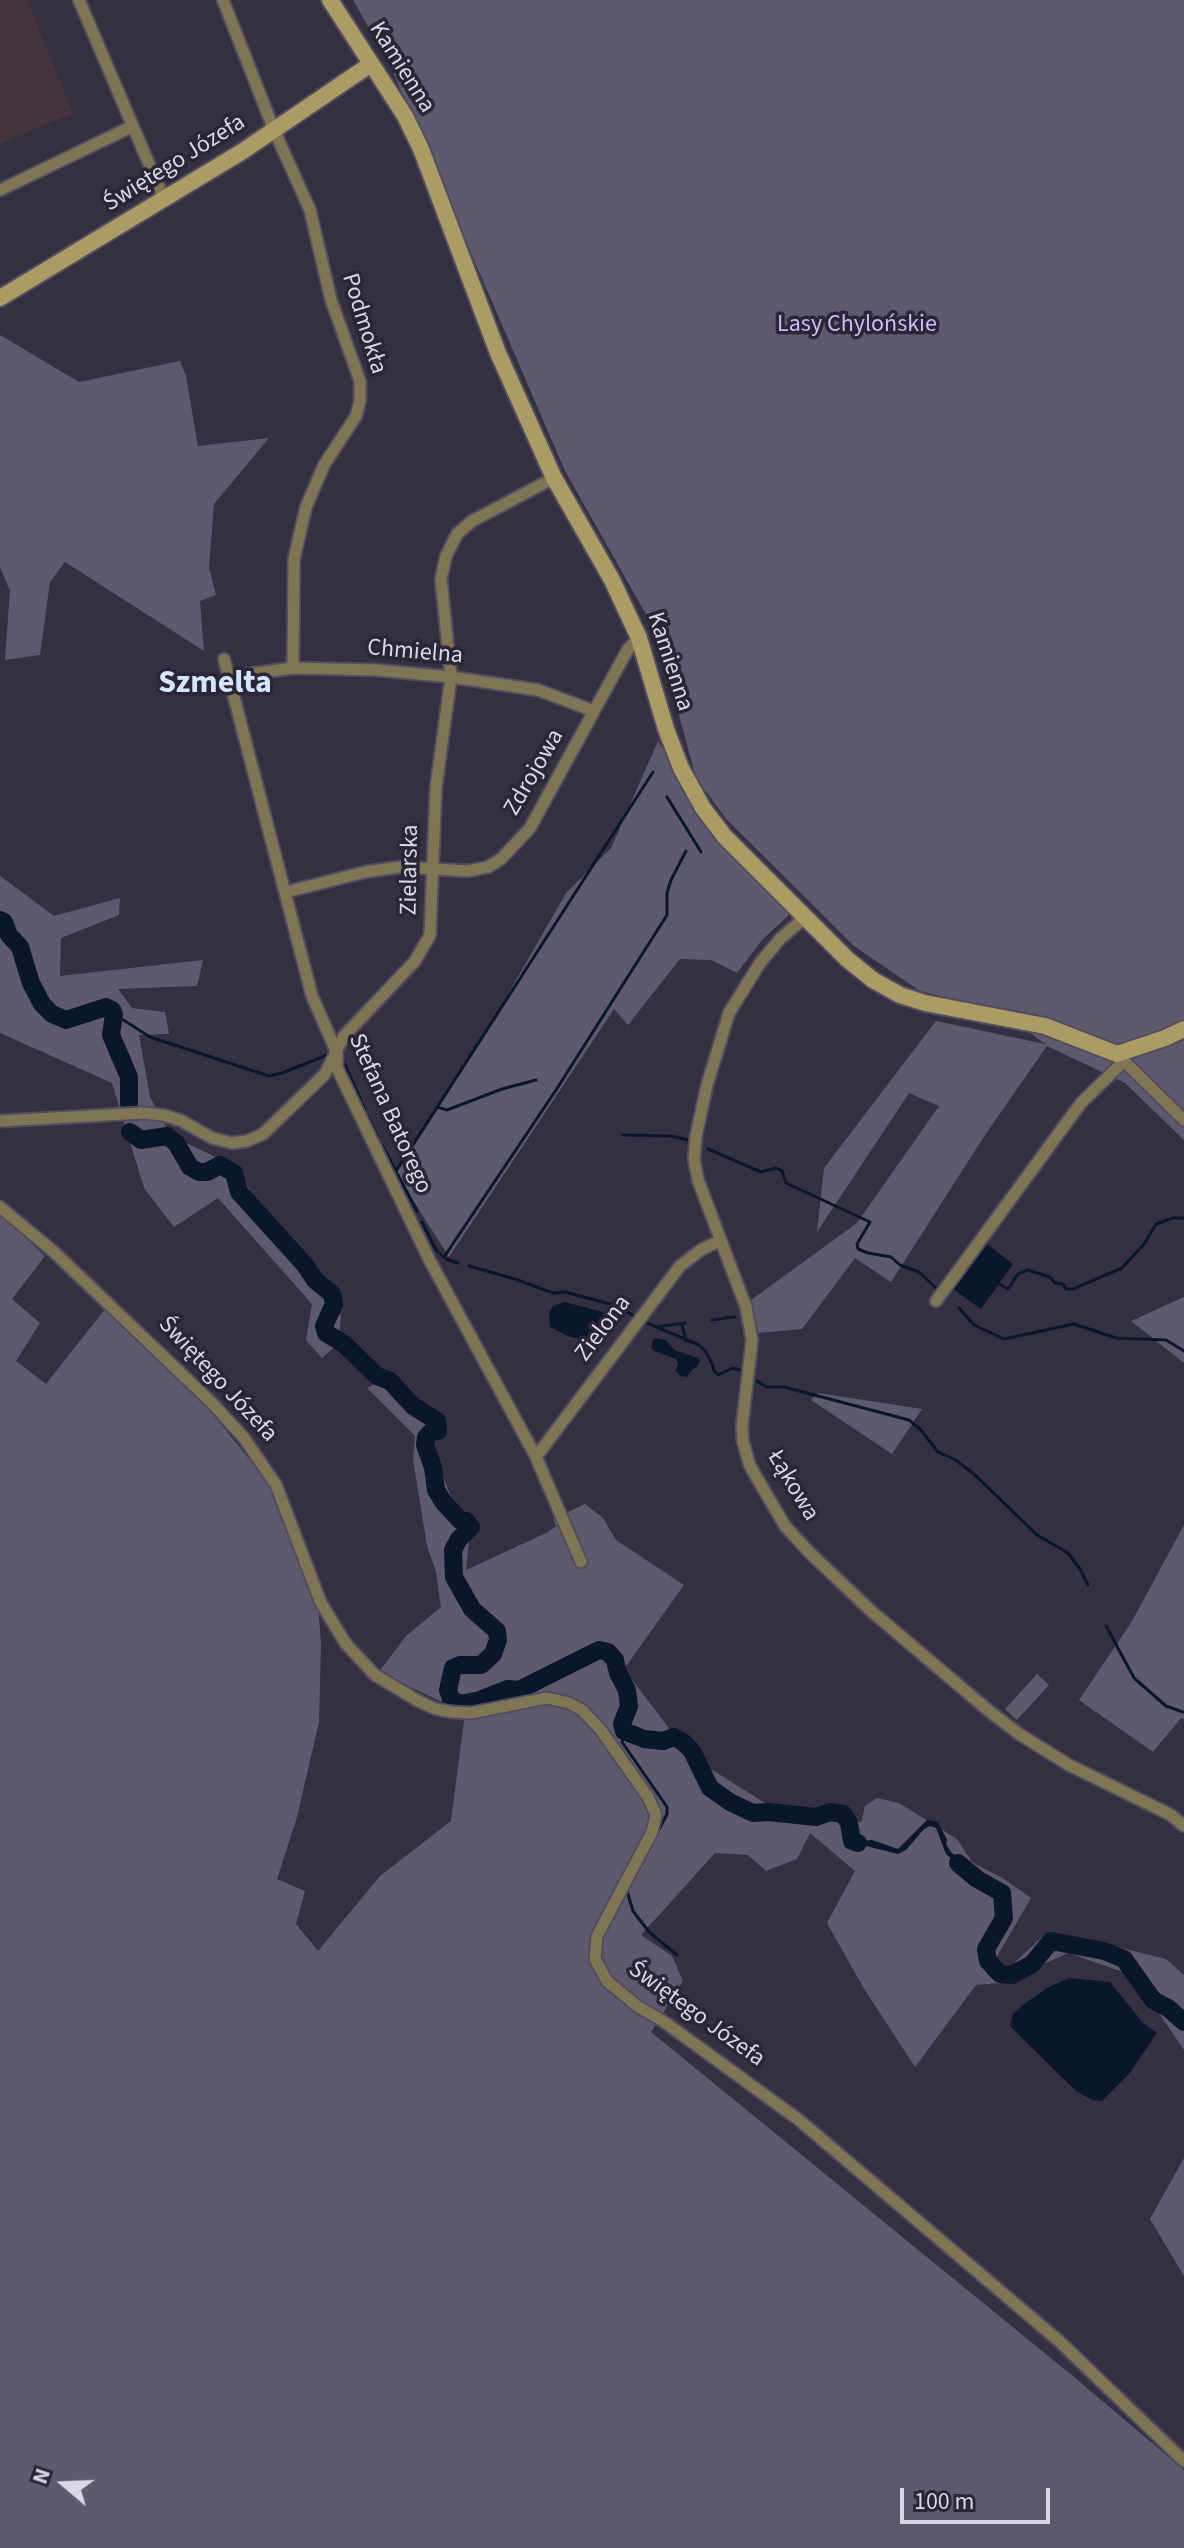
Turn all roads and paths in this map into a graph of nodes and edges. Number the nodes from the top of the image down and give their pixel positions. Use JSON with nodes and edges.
{"nodes":[{"id":1,"x":79,"y":0,"type":"edge"},
{"id":2,"x":223,"y":0,"type":"edge"},
{"id":3,"x":330,"y":0,"type":"edge"},
{"id":4,"x":371,"y":64,"type":"junction"},
{"id":5,"x":133,"y":126,"type":"junction"},
{"id":6,"x":274,"y":130,"type":"junction"},
{"id":7,"x":0,"y":190,"type":"edge"},
{"id":8,"x":164,"y":199,"type":"junction"},
{"id":9,"x":0,"y":299,"type":"edge"},
{"id":10,"x":554,"y":478,"type":"junction"},
{"id":11,"x":639,"y":638,"type":"junction"},
{"id":12,"x":224,"y":659,"type":"dead end"},
{"id":13,"x":293,"y":668,"type":"junction"},
{"id":14,"x":228,"y":677,"type":"junction"},
{"id":15,"x":451,"y":677,"type":"junction"},
{"id":16,"x":594,"y":711,"type":"junction"},
{"id":17,"x":432,"y":869,"type":"junction"},
{"id":18,"x":286,"y":892,"type":"junction"},
{"id":19,"x":804,"y":918,"type":"junction"},
{"id":20,"x":1184,"y":1029,"type":"edge"},
{"id":21,"x":337,"y":1053,"type":"junction"},
{"id":22,"x":1120,"y":1058,"type":"junction"},
{"id":23,"x":1184,"y":1120,"type":"edge"},
{"id":24,"x":0,"y":1121,"type":"edge"},
{"id":25,"x":0,"y":1207,"type":"edge"},
{"id":26,"x":720,"y":1241,"type":"junction"},
{"id":27,"x":936,"y":1301,"type":"dead end"},
{"id":28,"x":536,"y":1457,"type":"junction"},
{"id":29,"x":581,"y":1562,"type":"dead end"},
{"id":30,"x":1184,"y":1826,"type":"edge"},
{"id":31,"x":1184,"y":2461,"type":"edge"}],
"edges":[{"from":1,"to":5,"type":"street"},
{"from":2,"to":6,"type":"street","name":"Podmokła"},
{"from":3,"to":4,"type":"street","name":"Kamienna"},
{"from":4,"to":6,"type":"street","name":"Świętego Józefa"},
{"from":4,"to":10,"type":"street","name":"Kamienna"},
{"from":5,"to":7,"type":"street"},
{"from":5,"to":8,"type":"street"},
{"from":6,"to":8,"type":"street","name":"Świętego Józefa"},
{"from":6,"to":13,"type":"street","name":"Podmokła"},
{"from":8,"to":9,"type":"street","name":"Świętego Józefa"},
{"from":10,"to":11,"type":"street","name":"Kamienna"},
{"from":10,"to":15,"type":"street","name":"Zielarska"},
{"from":11,"to":16,"type":"street","name":"Zdrojowa"},
{"from":11,"to":19,"type":"street","name":"Kamienna"},
{"from":12,"to":14,"type":"street","name":"Stefana Batorego"},
{"from":13,"to":14,"type":"street","name":"Chmielna"},
{"from":13,"to":15,"type":"street","name":"Chmielna"},
{"from":14,"to":18,"type":"street","name":"Stefana Batorego"},
{"from":15,"to":16,"type":"street","name":"Chmielna"},
{"from":15,"to":17,"type":"street","name":"Zielarska"},
{"from":16,"to":17,"type":"street","name":"Zdrojowa"},
{"from":17,"to":18,"type":"street","name":"Zdrojowa"},
{"from":17,"to":21,"type":"street","name":"Zielarska"},
{"from":18,"to":21,"type":"street","name":"Stefana Batorego"},
{"from":19,"to":22,"type":"street","name":"Kamienna"},
{"from":19,"to":26,"type":"street","name":"Łąkowa"},
{"from":20,"to":22,"type":"street"},
{"from":21,"to":24,"type":"street","name":"Zielarska"},
{"from":21,"to":28,"type":"street","name":"Stefana Batorego"},
{"from":22,"to":23,"type":"street","name":"Kamienna"},
{"from":22,"to":27,"type":"street"},
{"from":25,"to":31,"type":"street","name":"Świętego Józefa"},
{"from":26,"to":28,"type":"street","name":"Zielona"},
{"from":26,"to":30,"type":"street","name":"Łąkowa"},
{"from":28,"to":29,"type":"street","name":"Stefana Batorego"}]}
